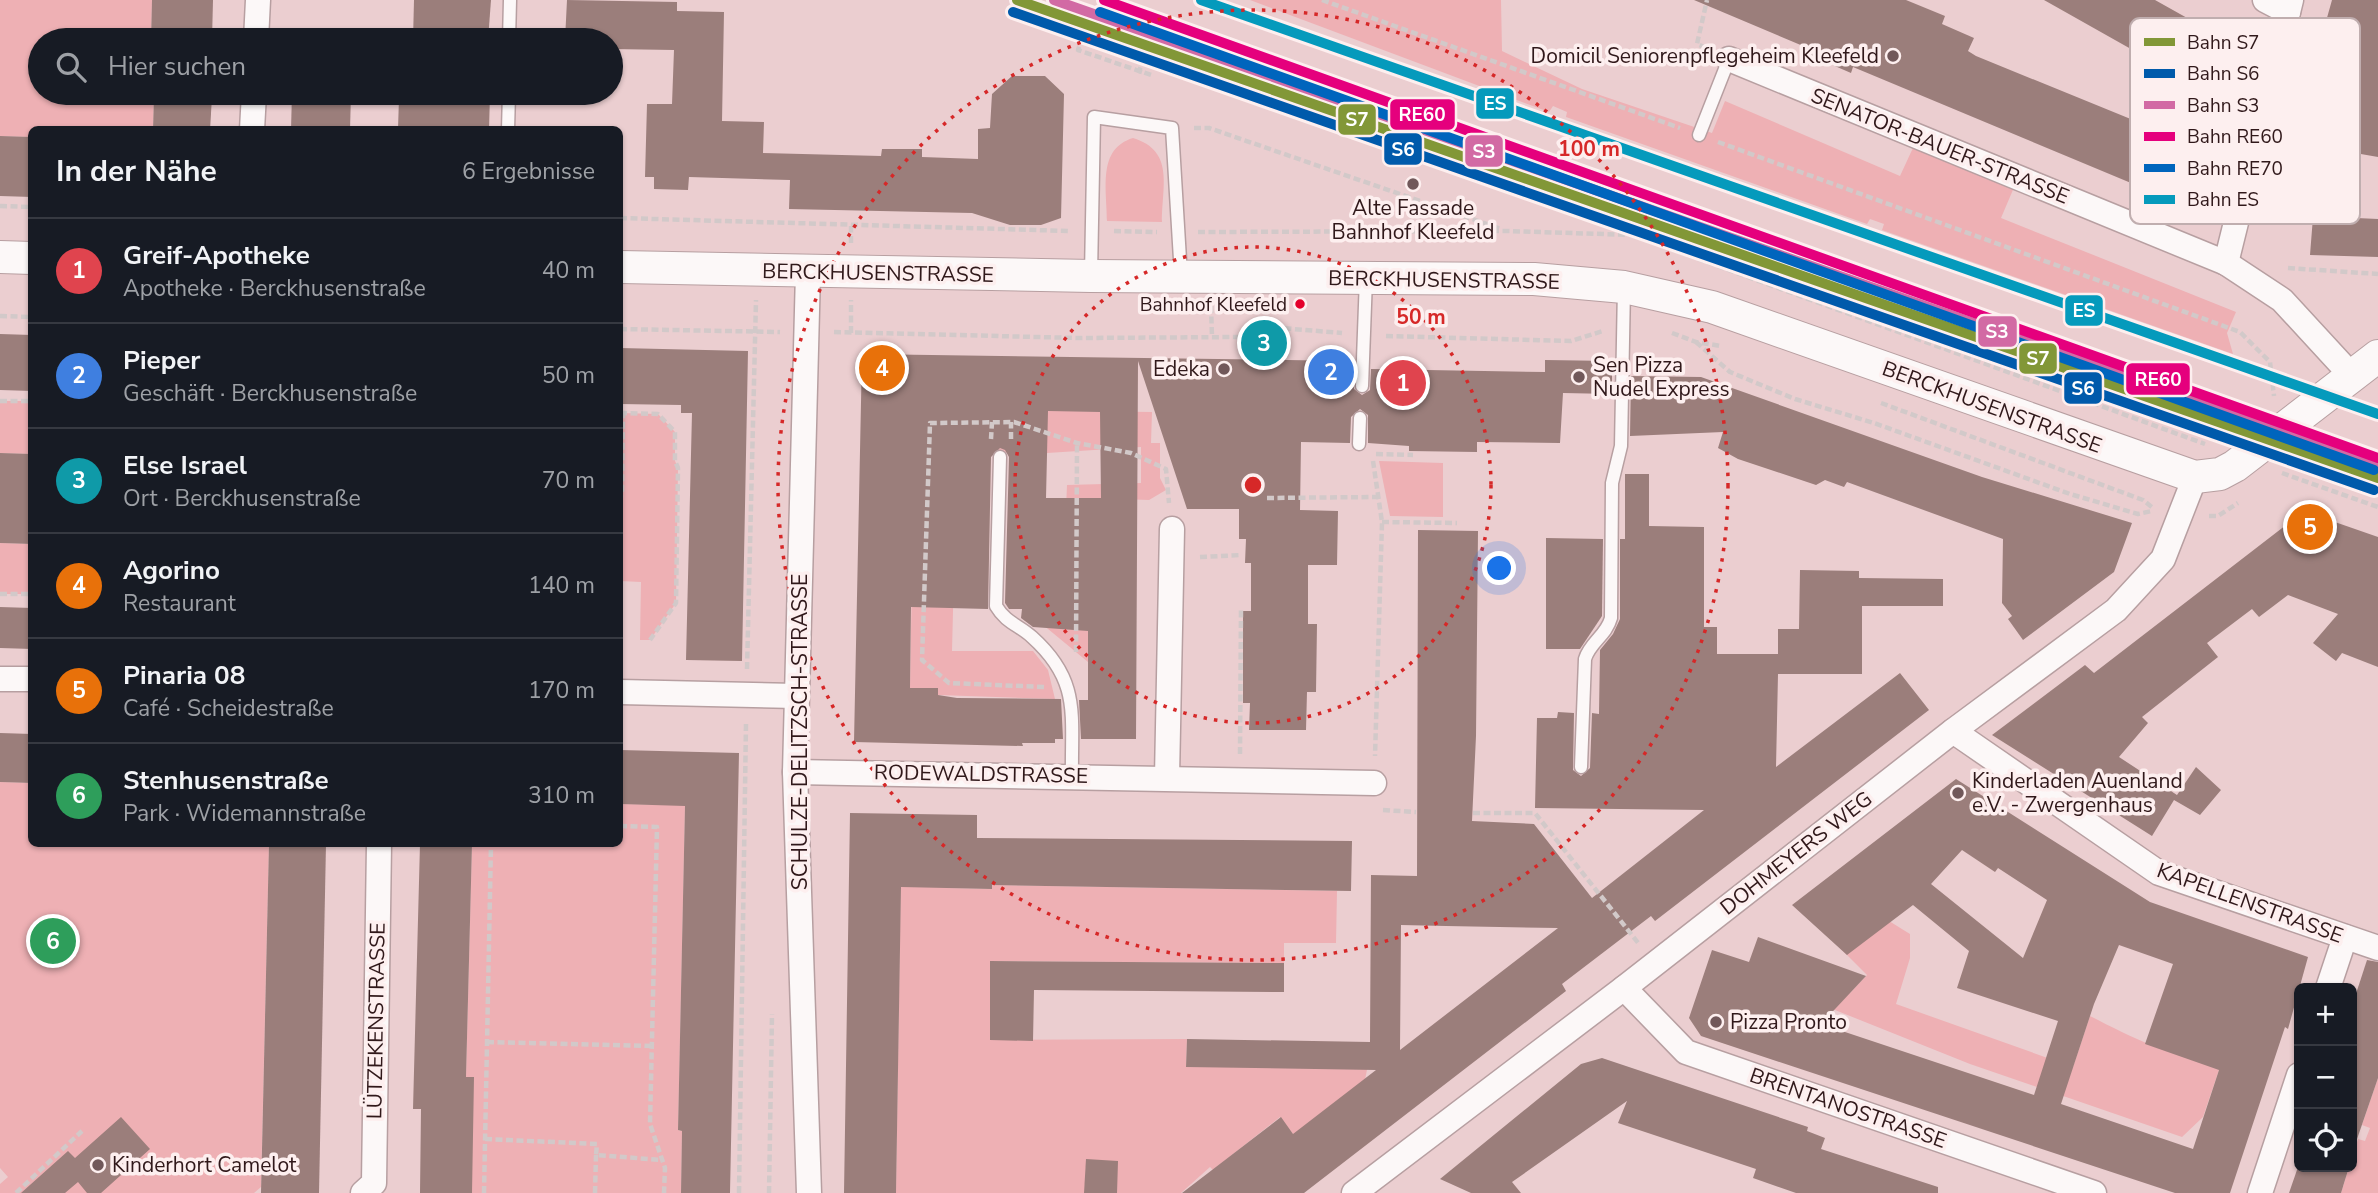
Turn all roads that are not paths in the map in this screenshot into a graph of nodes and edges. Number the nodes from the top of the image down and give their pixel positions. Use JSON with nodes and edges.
{"nodes":[{"id":1,"x":258,"y":0,"type":"edge"},
{"id":2,"x":510,"y":0,"type":"edge"},
{"id":3,"x":2265,"y":0,"type":"edge"},
{"id":4,"x":2290,"y":6,"type":"edge"},
{"id":5,"x":257,"y":28,"type":"edge"},
{"id":6,"x":509,"y":28,"type":"edge"},
{"id":7,"x":1729,"y":59,"type":"joint"},
{"id":8,"x":253,"y":105,"type":"edge"},
{"id":9,"x":509,"y":105,"type":"edge"},
{"id":10,"x":252,"y":126,"type":"edge"},
{"id":11,"x":508,"y":126,"type":"edge"},
{"id":12,"x":1699,"y":135,"type":"road end"},
{"id":13,"x":2130,"y":224,"type":"edge"},
{"id":14,"x":2131,"y":224,"type":"edge"},
{"id":15,"x":2236,"y":224,"type":"edge"},
{"id":16,"x":0,"y":257,"type":"edge"},
{"id":17,"x":28,"y":258,"type":"edge"},
{"id":18,"x":2226,"y":263,"type":"junction"},
{"id":19,"x":623,"y":267,"type":"edge"},
{"id":20,"x":808,"y":272,"type":"junction"},
{"id":21,"x":1091,"y":276,"type":"junction"},
{"id":22,"x":1181,"y":276,"type":"junction"},
{"id":23,"x":1366,"y":278,"type":"junction"},
{"id":24,"x":1624,"y":287,"type":"junction"},
{"id":25,"x":2378,"y":356,"type":"edge"},
{"id":26,"x":2352,"y":376,"type":"junction"},
{"id":27,"x":1362,"y":386,"type":"dead end"},
{"id":28,"x":1360,"y":418,"type":"dead end"},
{"id":29,"x":1359,"y":444,"type":"dead end"},
{"id":30,"x":1000,"y":457,"type":"dead end"},
{"id":31,"x":2195,"y":477,"type":"junction"},
{"id":32,"x":1172,"y":529,"type":"road end"},
{"id":33,"x":0,"y":679,"type":"edge"},
{"id":34,"x":28,"y":680,"type":"edge"},
{"id":35,"x":623,"y":692,"type":"edge"},
{"id":36,"x":796,"y":696,"type":"junction"},
{"id":37,"x":1954,"y":731,"type":"junction"},
{"id":38,"x":1581,"y":767,"type":"dead end"},
{"id":39,"x":795,"y":772,"type":"junction"},
{"id":40,"x":1072,"y":775,"type":"junction"},
{"id":41,"x":1167,"y":777,"type":"junction"},
{"id":42,"x":1374,"y":783,"type":"road end"},
{"id":43,"x":379,"y":847,"type":"edge"},
{"id":44,"x":2344,"y":937,"type":"junction"},
{"id":45,"x":2378,"y":948,"type":"edge"},
{"id":46,"x":2330,"y":983,"type":"edge"},
{"id":47,"x":1624,"y":988,"type":"junction"},
{"id":48,"x":2294,"y":1090,"type":"edge"},
{"id":49,"x":363,"y":1193,"type":"edge"},
{"id":50,"x":809,"y":1193,"type":"edge"},
{"id":51,"x":1354,"y":1193,"type":"edge"},
{"id":52,"x":2094,"y":1193,"type":"edge"},
{"id":53,"x":2260,"y":1193,"type":"edge"}],
"edges":[{"from":1,"to":5,"type":"street"},
{"from":2,"to":6,"type":"lane"},
{"from":3,"to":4,"type":"street"},
{"from":7,"to":12,"type":"lane"},
{"from":7,"to":13,"type":"street","name":"SENATOR-BAUER-STRASSE"},
{"from":8,"to":10,"type":"street"},
{"from":9,"to":11,"type":"lane"},
{"from":14,"to":18,"type":"street","name":"SENATOR-BAUER-STRASSE"},
{"from":15,"to":18,"type":"street"},
{"from":16,"to":17,"type":"street"},
{"from":18,"to":26,"type":"street","name":"SENATOR-BAUER-STRASSE"},
{"from":19,"to":20,"type":"street","name":"BERCKHUSENSTRASSE"},
{"from":20,"to":21,"type":"street","name":"BERCKHUSENSTRASSE"},
{"from":20,"to":36,"type":"street","name":"SCHULZE-DELITZSCH-STRASSE"},
{"from":21,"to":22,"type":"street","name":"BERCKHUSENSTRASSE"},
{"from":21,"to":22,"type":"lane"},
{"from":22,"to":23,"type":"street","name":"BERCKHUSENSTRASSE"},
{"from":23,"to":24,"type":"street","name":"BERCKHUSENSTRASSE"},
{"from":23,"to":27,"type":"lane"},
{"from":24,"to":31,"type":"street","name":"BERCKHUSENSTRASSE"},
{"from":24,"to":38,"type":"lane"},
{"from":25,"to":26,"type":"street"},
{"from":26,"to":31,"type":"street"},
{"from":28,"to":29,"type":"lane"},
{"from":30,"to":40,"type":"lane"},
{"from":31,"to":37,"type":"street","name":"DOHMEYERS WEG"},
{"from":32,"to":41,"type":"street"},
{"from":33,"to":34,"type":"street"},
{"from":35,"to":36,"type":"street"},
{"from":36,"to":39,"type":"street","name":"SCHULZE-DELITZSCH-STRASSE"},
{"from":37,"to":44,"type":"street","name":"KAPELLENSTRASSE"},
{"from":37,"to":47,"type":"street","name":"DOHMEYERS WEG"},
{"from":39,"to":40,"type":"street","name":"RODEWALDSTRASSE"},
{"from":39,"to":50,"type":"street","name":"SCHULZE-DELITZSCH-STRASSE"},
{"from":40,"to":41,"type":"street","name":"RODEWALDSTRASSE"},
{"from":41,"to":42,"type":"street","name":"RODEWALDSTRASSE"},
{"from":43,"to":49,"type":"street","name":"LÜTZEKENSTRASSE"},
{"from":44,"to":45,"type":"street","name":"KAPELLENSTRASSE"},
{"from":44,"to":46,"type":"street"},
{"from":47,"to":51,"type":"street","name":"DOHMEYERS WEG"},
{"from":47,"to":52,"type":"street","name":"BRENTANOSTRASSE"},
{"from":48,"to":53,"type":"street"}]}
